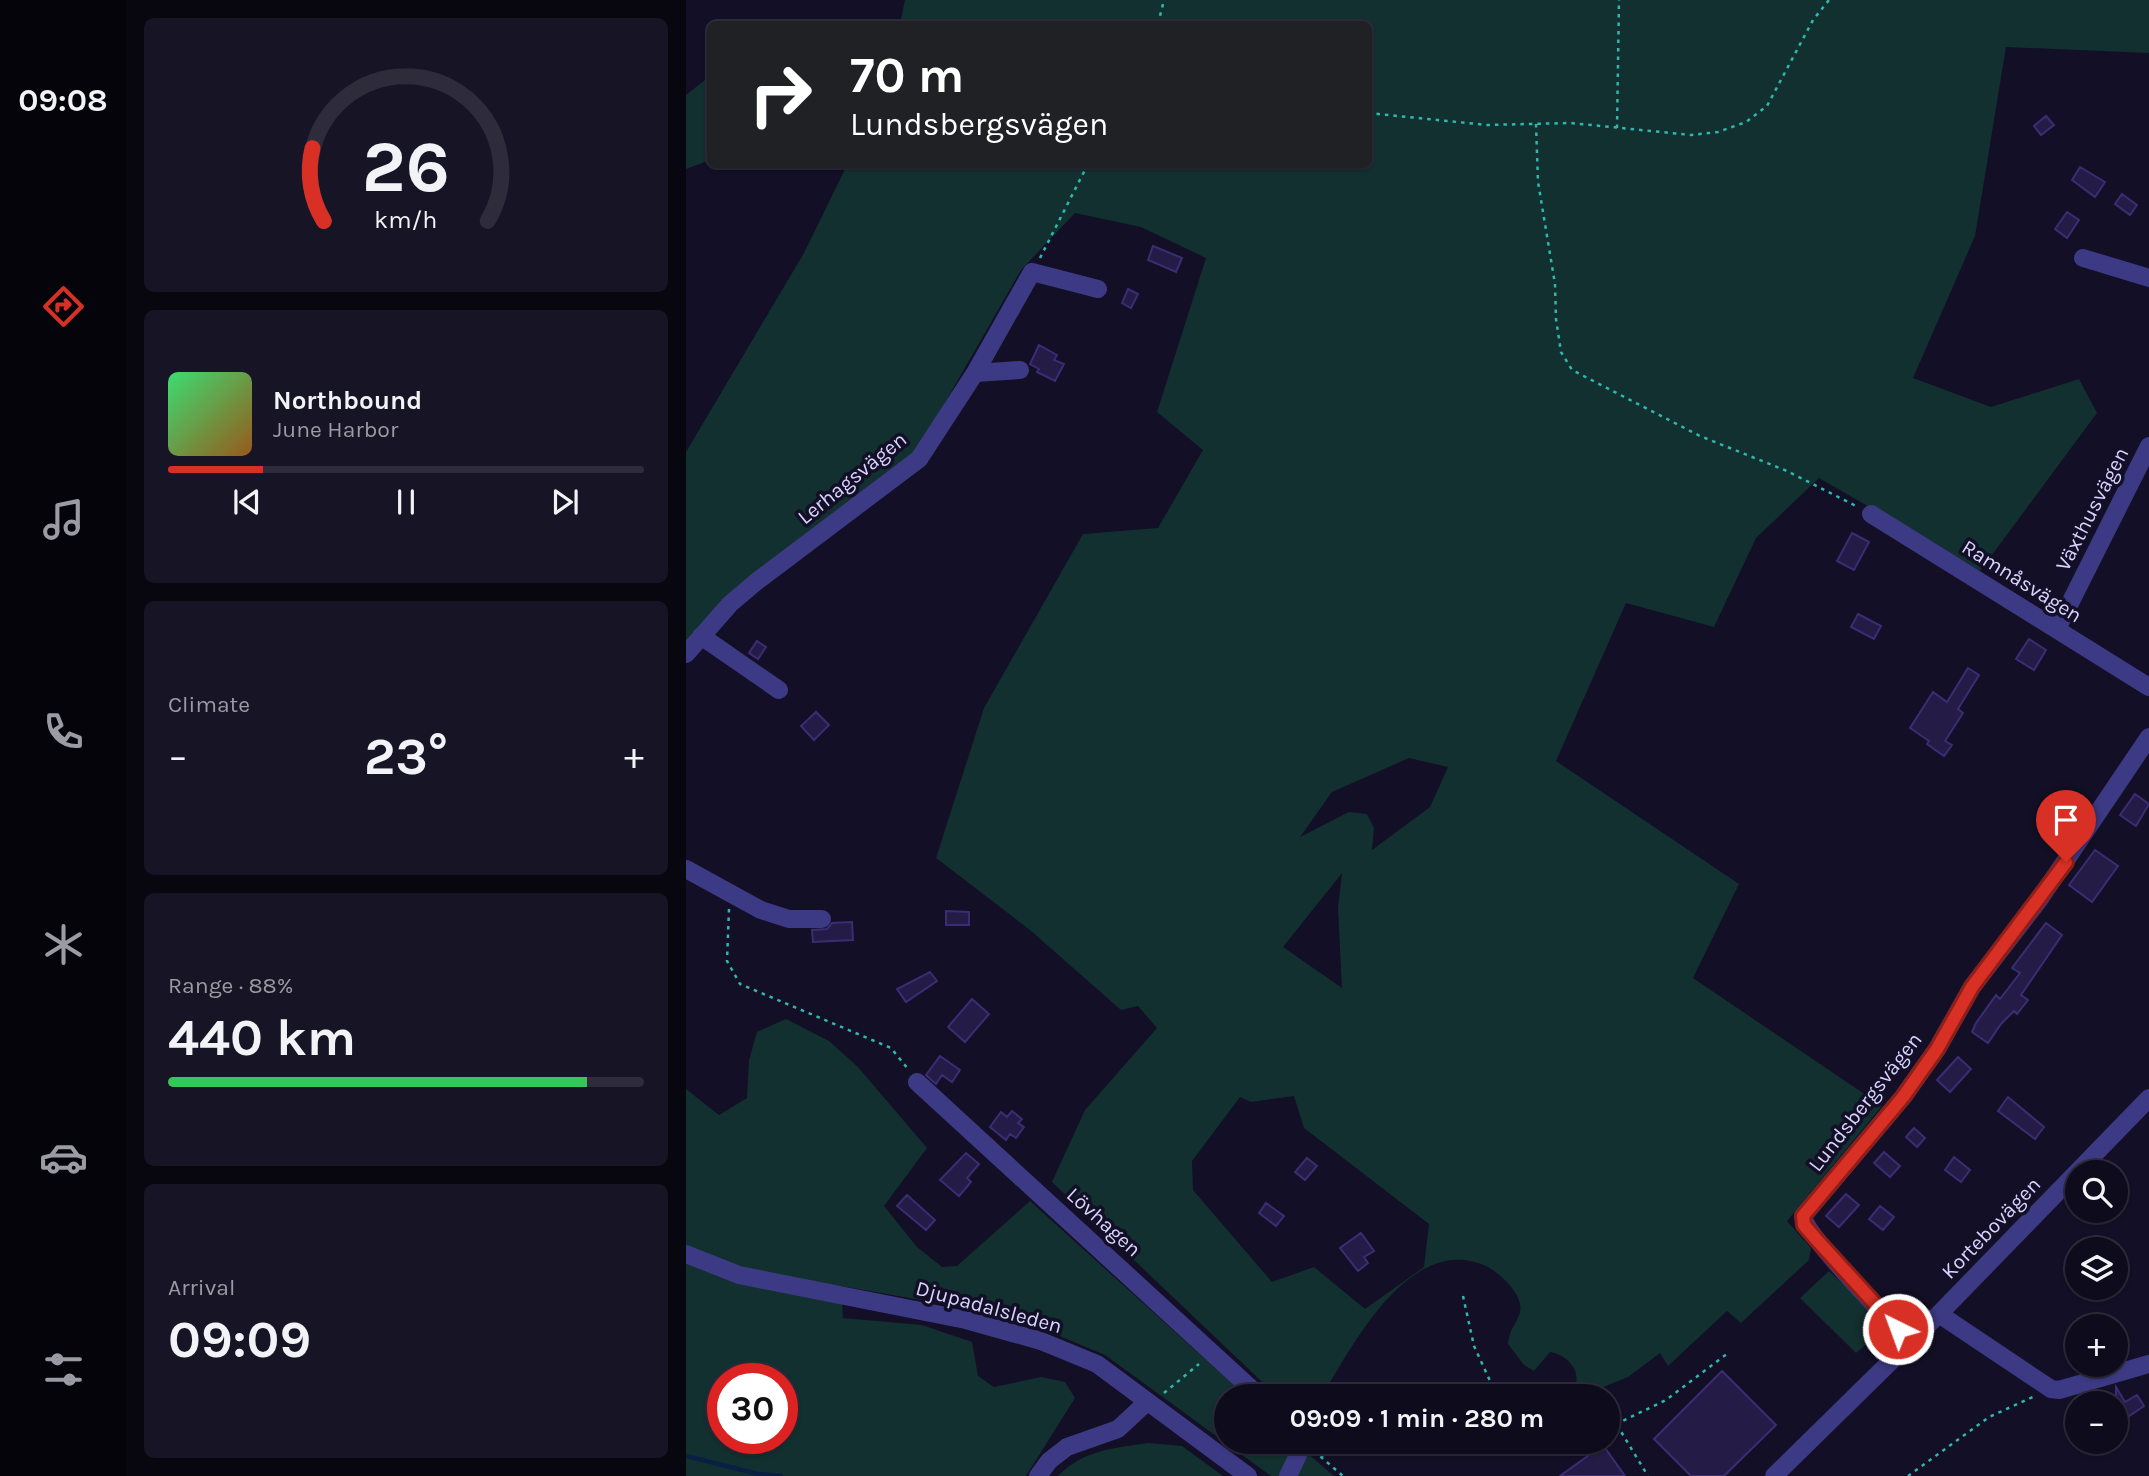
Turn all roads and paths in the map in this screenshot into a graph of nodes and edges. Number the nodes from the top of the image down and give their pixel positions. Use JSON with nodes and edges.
{"nodes":[{"id":1,"x":1164,"y":0,"type":"edge"},
{"id":2,"x":1619,"y":0,"type":"edge"},
{"id":3,"x":1829,"y":0,"type":"edge"},
{"id":4,"x":1159,"y":21,"type":"edge"},
{"id":5,"x":1372,"y":113,"type":"edge"},
{"id":6,"x":1536,"y":124,"type":"junction"},
{"id":7,"x":1617,"y":128,"type":"junction"},
{"id":8,"x":1086,"y":168,"type":"edge"},
{"id":9,"x":2083,"y":258,"type":"dead end"},
{"id":10,"x":1032,"y":272,"type":"junction"},
{"id":11,"x":2149,"y":278,"type":"edge"},
{"id":12,"x":1098,"y":289,"type":"dead end"},
{"id":13,"x":1020,"y":370,"type":"dead end"},
{"id":14,"x":975,"y":373,"type":"junction"},
{"id":15,"x":2149,"y":446,"type":"edge"},
{"id":16,"x":1871,"y":514,"type":"joint"},
{"id":17,"x":2057,"y":629,"type":"junction"},
{"id":18,"x":701,"y":636,"type":"junction"},
{"id":19,"x":686,"y":654,"type":"edge"},
{"id":20,"x":2149,"y":687,"type":"edge"},
{"id":21,"x":779,"y":690,"type":"dead end"},
{"id":22,"x":2149,"y":737,"type":"edge"},
{"id":23,"x":686,"y":869,"type":"edge"},
{"id":24,"x":728,"y":892,"type":"junction"},
{"id":25,"x":822,"y":919,"type":"dead end"},
{"id":26,"x":917,"y":1082,"type":"joint"},
{"id":27,"x":2149,"y":1098,"type":"edge"},
{"id":28,"x":686,"y":1254,"type":"edge"},
{"id":29,"x":1463,"y":1296,"type":"dead end"},
{"id":30,"x":1939,"y":1314,"type":"junction"},
{"id":31,"x":1910,"y":1342,"type":"junction"},
{"id":32,"x":1213,"y":1353,"type":"junction"},
{"id":33,"x":1728,"y":1353,"type":"dead end"},
{"id":34,"x":2149,"y":1364,"type":"edge"},
{"id":35,"x":1246,"y":1384,"type":"edge"},
{"id":36,"x":1491,"y":1384,"type":"edge"},
{"id":37,"x":2051,"y":1389,"type":"junction"},
{"id":38,"x":1147,"y":1402,"type":"junction"},
{"id":39,"x":1620,"y":1423,"type":"edge"},
{"id":40,"x":1620,"y":1430,"type":"edge"},
{"id":41,"x":1295,"y":1454,"type":"edge"},
{"id":42,"x":1317,"y":1454,"type":"edge"},
{"id":43,"x":1326,"y":1454,"type":"edge"},
{"id":44,"x":1321,"y":1456,"type":"junction"},
{"id":45,"x":1038,"y":1476,"type":"edge"},
{"id":46,"x":1248,"y":1476,"type":"edge"},
{"id":47,"x":1288,"y":1476,"type":"edge"},
{"id":48,"x":1343,"y":1476,"type":"edge"},
{"id":49,"x":1648,"y":1476,"type":"edge"},
{"id":50,"x":1774,"y":1476,"type":"edge"},
{"id":51,"x":1908,"y":1476,"type":"edge"}],
"edges":[{"from":1,"to":4,"type":"path"},
{"from":2,"to":7,"type":"path"},
{"from":3,"to":7,"type":"path"},
{"from":5,"to":6,"type":"path"},
{"from":6,"to":7,"type":"path"},
{"from":6,"to":16,"type":"path"},
{"from":8,"to":10,"type":"path"},
{"from":9,"to":11,"type":"street"},
{"from":10,"to":12,"type":"street"},
{"from":10,"to":14,"type":"street","name":"Lerhagsvägen"},
{"from":13,"to":14,"type":"street"},
{"from":14,"to":18,"type":"street","name":"Lerhagsvägen"},
{"from":15,"to":17,"type":"street","name":"Växthusvägen"},
{"from":16,"to":17,"type":"street","name":"Ramnåsvägen"},
{"from":17,"to":20,"type":"street","name":"Ramnåsvägen"},
{"from":18,"to":19,"type":"street","name":"Lerhagsvägen"},
{"from":18,"to":21,"type":"street"},
{"from":22,"to":31,"type":"street","name":"Lundsbergsvägen"},
{"from":23,"to":24,"type":"street"},
{"from":24,"to":25,"type":"street"},
{"from":24,"to":26,"type":"path"},
{"from":26,"to":32,"type":"street","name":"Lövhagen"},
{"from":27,"to":30,"type":"street","name":"Kortebovägen"},
{"from":28,"to":38,"type":"street","name":"Djupadalsleden"},
{"from":29,"to":36,"type":"path"},
{"from":30,"to":31,"type":"street","name":"Kortebovägen"},
{"from":30,"to":37,"type":"street"},
{"from":31,"to":50,"type":"street","name":"Kortebovägen"},
{"from":32,"to":35,"type":"street","name":"Lövhagen"},
{"from":32,"to":38,"type":"path"},
{"from":33,"to":39,"type":"path"},
{"from":34,"to":37,"type":"street"},
{"from":37,"to":51,"type":"path"},
{"from":38,"to":45,"type":"street"},
{"from":38,"to":46,"type":"street","name":"Djupadalsleden"},
{"from":40,"to":49,"type":"path"},
{"from":41,"to":47,"type":"street"},
{"from":42,"to":44,"type":"path"},
{"from":43,"to":44,"type":"path"},
{"from":44,"to":48,"type":"path"}]}
